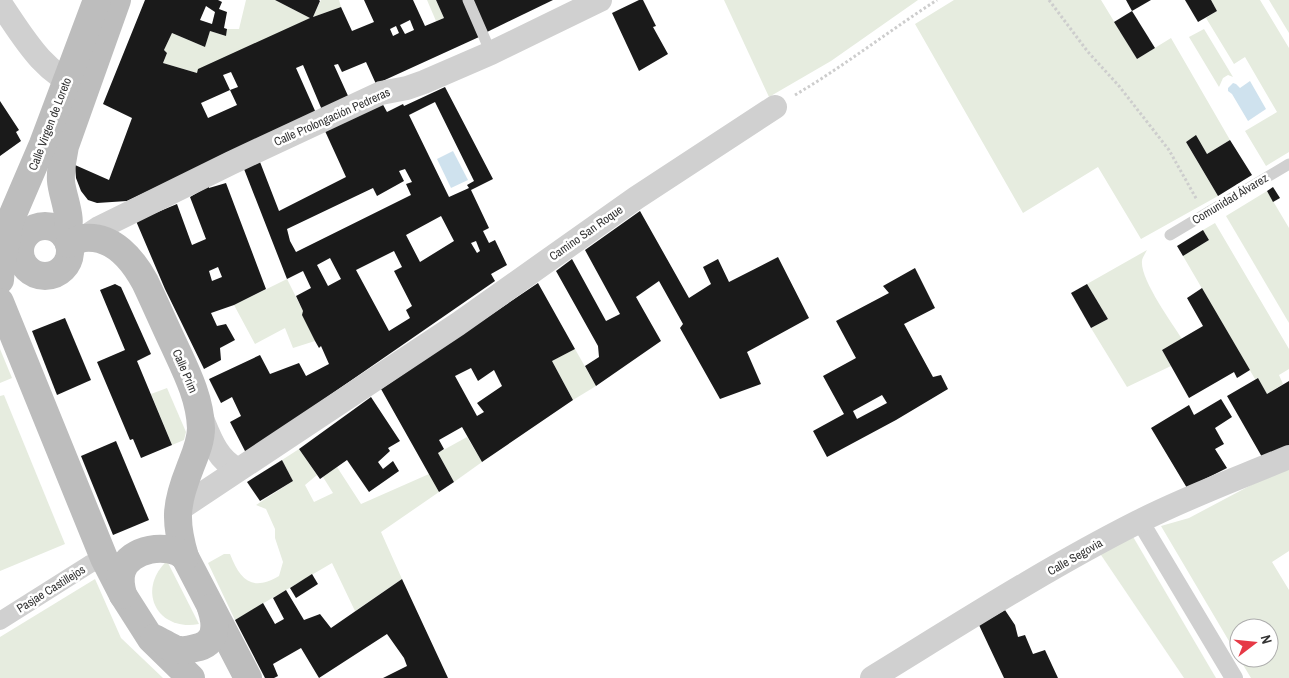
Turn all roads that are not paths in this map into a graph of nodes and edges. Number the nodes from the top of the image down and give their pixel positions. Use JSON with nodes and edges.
{"nodes":[{"id":1,"x":97,"y":0,"type":"edge"},
{"id":2,"x":117,"y":0,"type":"edge"},
{"id":3,"x":468,"y":0,"type":"edge"},
{"id":4,"x":600,"y":0,"type":"edge"},
{"id":5,"x":0,"y":3,"type":"edge"},
{"id":6,"x":491,"y":53,"type":"junction"},
{"id":7,"x":76,"y":85,"type":"junction"},
{"id":8,"x":775,"y":107,"type":"road end"},
{"id":9,"x":1289,"y":164,"type":"edge"},
{"id":10,"x":1170,"y":235,"type":"dead end"},
{"id":11,"x":90,"y":237,"type":"junction"},
{"id":12,"x":10,"y":260,"type":"edge"},
{"id":13,"x":0,"y":300,"type":"edge"},
{"id":14,"x":199,"y":411,"type":"junction"},
{"id":15,"x":1289,"y":458,"type":"edge"},
{"id":16,"x":237,"y":469,"type":"junction"},
{"id":17,"x":178,"y":510,"type":"junction"},
{"id":18,"x":1140,"y":521,"type":"junction"},
{"id":19,"x":185,"y":557,"type":"junction"},
{"id":20,"x":104,"y":558,"type":"junction"},
{"id":21,"x":123,"y":595,"type":"junction"},
{"id":22,"x":210,"y":606,"type":"junction"},
{"id":23,"x":0,"y":621,"type":"edge"},
{"id":24,"x":148,"y":636,"type":"junction"},
{"id":25,"x":191,"y":678,"type":"edge"},
{"id":26,"x":248,"y":678,"type":"edge"},
{"id":27,"x":872,"y":678,"type":"edge"},
{"id":28,"x":1234,"y":678,"type":"edge"}],
"edges":[{"from":1,"to":7,"type":"main road","name":"Calle Virgen de Loreto"},
{"from":2,"to":7,"type":"main road","name":"Calle Virgen de Loreto"},
{"from":3,"to":6,"type":"lane"},
{"from":4,"to":6,"type":"street","name":"Calle Prolongación Pedreras"},
{"from":5,"to":7,"type":"street"},
{"from":6,"to":11,"type":"street","name":"Calle Prolongación Pedreras"},
{"from":7,"to":11,"type":"main road","name":"Calle Virgen de Loreto"},
{"from":7,"to":12,"type":"main road","name":"Calle Virgen de Loreto"},
{"from":8,"to":16,"type":"street","name":"Camino San Roque"},
{"from":9,"to":10,"type":"lane","name":"Comunidad Álvarez"},
{"from":11,"to":12,"type":"main road","name":"Calle Prim"},
{"from":11,"to":12,"type":"main road"},
{"from":11,"to":14,"type":"main road","name":"Calle Prim"},
{"from":12,"to":13,"type":"main road","name":"Calle Prim"},
{"from":13,"to":20,"type":"main road"},
{"from":14,"to":16,"type":"street"},
{"from":14,"to":17,"type":"main road","name":"Calle Prim"},
{"from":15,"to":18,"type":"street","name":"Calle Segovia"},
{"from":16,"to":17,"type":"street","name":"Camino San Roque"},
{"from":17,"to":19,"type":"main road","name":"Calle Prim"},
{"from":18,"to":27,"type":"street","name":"Calle Segovia"},
{"from":18,"to":28,"type":"street"},
{"from":19,"to":21,"type":"main road"},
{"from":19,"to":22,"type":"main road","name":"Calle Prim"},
{"from":20,"to":21,"type":"main road"},
{"from":20,"to":23,"type":"street","name":"Pasjae Castillejos"},
{"from":21,"to":24,"type":"main road"},
{"from":22,"to":24,"type":"main road","name":"Calle Prim"},
{"from":22,"to":26,"type":"main road","name":"Calle Prim"},
{"from":24,"to":25,"type":"main road"}]}
